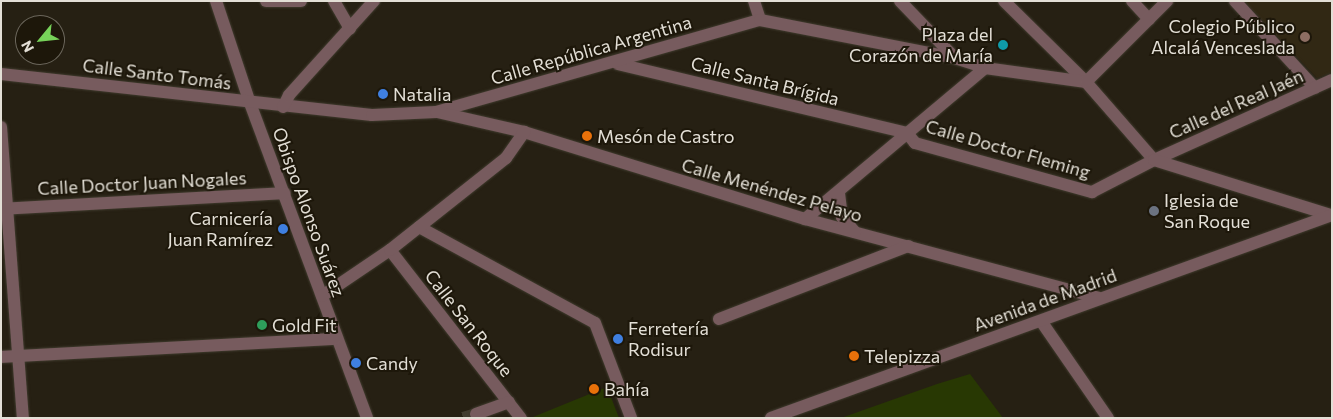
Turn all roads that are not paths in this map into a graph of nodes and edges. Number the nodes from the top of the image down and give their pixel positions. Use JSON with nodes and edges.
{"nodes":[{"id":1,"x":216,"y":1,"type":"edge"},
{"id":2,"x":301,"y":1,"type":"edge"},
{"id":3,"x":334,"y":1,"type":"edge"},
{"id":4,"x":374,"y":1,"type":"edge"},
{"id":5,"x":754,"y":1,"type":"edge"},
{"id":6,"x":900,"y":1,"type":"edge"},
{"id":7,"x":1004,"y":1,"type":"edge"},
{"id":8,"x":1132,"y":1,"type":"edge"},
{"id":9,"x":1167,"y":1,"type":"edge"},
{"id":10,"x":1235,"y":1,"type":"edge"},
{"id":11,"x":272,"y":2,"type":"edge"},
{"id":12,"x":1149,"y":19,"type":"junction"},
{"id":13,"x":760,"y":20,"type":"junction"},
{"id":14,"x":350,"y":29,"type":"junction"},
{"id":15,"x":955,"y":58,"type":"junction"},
{"id":16,"x":615,"y":63,"type":"junction"},
{"id":17,"x":985,"y":68,"type":"junction"},
{"id":18,"x":1,"y":74,"type":"edge"},
{"id":19,"x":1332,"y":80,"type":"edge"},
{"id":20,"x":1086,"y":82,"type":"junction"},
{"id":21,"x":1315,"y":88,"type":"junction"},
{"id":22,"x":250,"y":103,"type":"junction"},
{"id":23,"x":283,"y":107,"type":"junction"},
{"id":24,"x":436,"y":112,"type":"junction"},
{"id":25,"x":1,"y":127,"type":"edge"},
{"id":26,"x":524,"y":132,"type":"junction"},
{"id":27,"x":907,"y":133,"type":"junction"},
{"id":28,"x":1154,"y":160,"type":"junction"},
{"id":29,"x":839,"y":192,"type":"junction"},
{"id":30,"x":285,"y":193,"type":"junction"},
{"id":31,"x":5,"y":209,"type":"edge"},
{"id":32,"x":1332,"y":215,"type":"edge"},
{"id":33,"x":805,"y":219,"type":"junction"},
{"id":34,"x":419,"y":227,"type":"junction"},
{"id":35,"x":855,"y":232,"type":"junction"},
{"id":36,"x":908,"y":246,"type":"junction"},
{"id":37,"x":390,"y":250,"type":"junction"},
{"id":38,"x":322,"y":296,"type":"junction"},
{"id":39,"x":1099,"y":298,"type":"junction"},
{"id":40,"x":719,"y":319,"type":"dead end"},
{"id":41,"x":1041,"y":321,"type":"junction"},
{"id":42,"x":336,"y":339,"type":"junction"},
{"id":43,"x":1,"y":357,"type":"edge"},
{"id":44,"x":19,"y":357,"type":"junction"},
{"id":45,"x":509,"y":402,"type":"junction"},
{"id":46,"x":476,"y":414,"type":"dead end"},
{"id":47,"x":23,"y":418,"type":"edge"},
{"id":48,"x":367,"y":418,"type":"edge"},
{"id":49,"x":521,"y":418,"type":"edge"},
{"id":50,"x":631,"y":418,"type":"edge"},
{"id":51,"x":771,"y":418,"type":"edge"},
{"id":52,"x":1108,"y":418,"type":"edge"}],
"edges":[{"from":1,"to":22,"type":"street","name":"Obispo Alonso Suárez"},
{"from":2,"to":11,"type":"street"},
{"from":3,"to":14,"type":"street"},
{"from":4,"to":14,"type":"street"},
{"from":5,"to":13,"type":"street"},
{"from":6,"to":15,"type":"street"},
{"from":7,"to":20,"type":"street"},
{"from":8,"to":12,"type":"street"},
{"from":9,"to":12,"type":"street"},
{"from":10,"to":21,"type":"street"},
{"from":12,"to":20,"type":"street"},
{"from":13,"to":15,"type":"street","name":"Calle República Argentina"},
{"from":13,"to":16,"type":"street","name":"Calle República Argentina"},
{"from":14,"to":23,"type":"street"},
{"from":15,"to":17,"type":"street","name":"Calle República Argentina"},
{"from":16,"to":24,"type":"street","name":"Calle República Argentina"},
{"from":16,"to":27,"type":"street","name":"Calle Santa Brígida"},
{"from":17,"to":20,"type":"street","name":"Calle República Argentina"},
{"from":17,"to":27,"type":"street"},
{"from":18,"to":22,"type":"street","name":"Calle Santo Tomás"},
{"from":19,"to":21,"type":"street","name":"Calle del Real Jaén"},
{"from":20,"to":28,"type":"street"},
{"from":21,"to":28,"type":"street","name":"Calle del Real Jaén"},
{"from":22,"to":23,"type":"street","name":"Calle República Argentina"},
{"from":22,"to":30,"type":"street","name":"Obispo Alonso Suárez"},
{"from":23,"to":24,"type":"street","name":"Calle República Argentina"},
{"from":24,"to":26,"type":"street","name":"Calle Menéndez Pelayo"},
{"from":25,"to":31,"type":"street"},
{"from":26,"to":33,"type":"street","name":"Calle Menéndez Pelayo"},
{"from":26,"to":34,"type":"street"},
{"from":27,"to":28,"type":"street","name":"Calle Doctor Fleming"},
{"from":27,"to":29,"type":"street"},
{"from":28,"to":32,"type":"street"},
{"from":29,"to":33,"type":"street"},
{"from":29,"to":35,"type":"street"},
{"from":30,"to":31,"type":"street","name":"Calle Doctor Juan Nogales"},
{"from":30,"to":38,"type":"street","name":"Obispo Alonso Suárez"},
{"from":31,"to":44,"type":"street"},
{"from":32,"to":39,"type":"street","name":"Avenida de Madrid"},
{"from":33,"to":35,"type":"street","name":"Calle Menéndez Pelayo"},
{"from":34,"to":37,"type":"street"},
{"from":34,"to":50,"type":"street"},
{"from":35,"to":36,"type":"street","name":"Calle Menéndez Pelayo"},
{"from":36,"to":39,"type":"street","name":"Calle Menéndez Pelayo"},
{"from":36,"to":40,"type":"street"},
{"from":37,"to":38,"type":"street"},
{"from":37,"to":45,"type":"street","name":"Calle San Roque"},
{"from":38,"to":42,"type":"street","name":"Obispo Alonso Suárez"},
{"from":39,"to":41,"type":"street","name":"Avenida de Madrid"},
{"from":41,"to":51,"type":"street","name":"Avenida de Madrid"},
{"from":41,"to":52,"type":"street"},
{"from":42,"to":44,"type":"street"},
{"from":42,"to":48,"type":"street","name":"Obispo Alonso Suárez"},
{"from":43,"to":44,"type":"street"},
{"from":44,"to":47,"type":"street"},
{"from":45,"to":46,"type":"street"},
{"from":45,"to":49,"type":"street","name":"Calle San Roque"}]}
